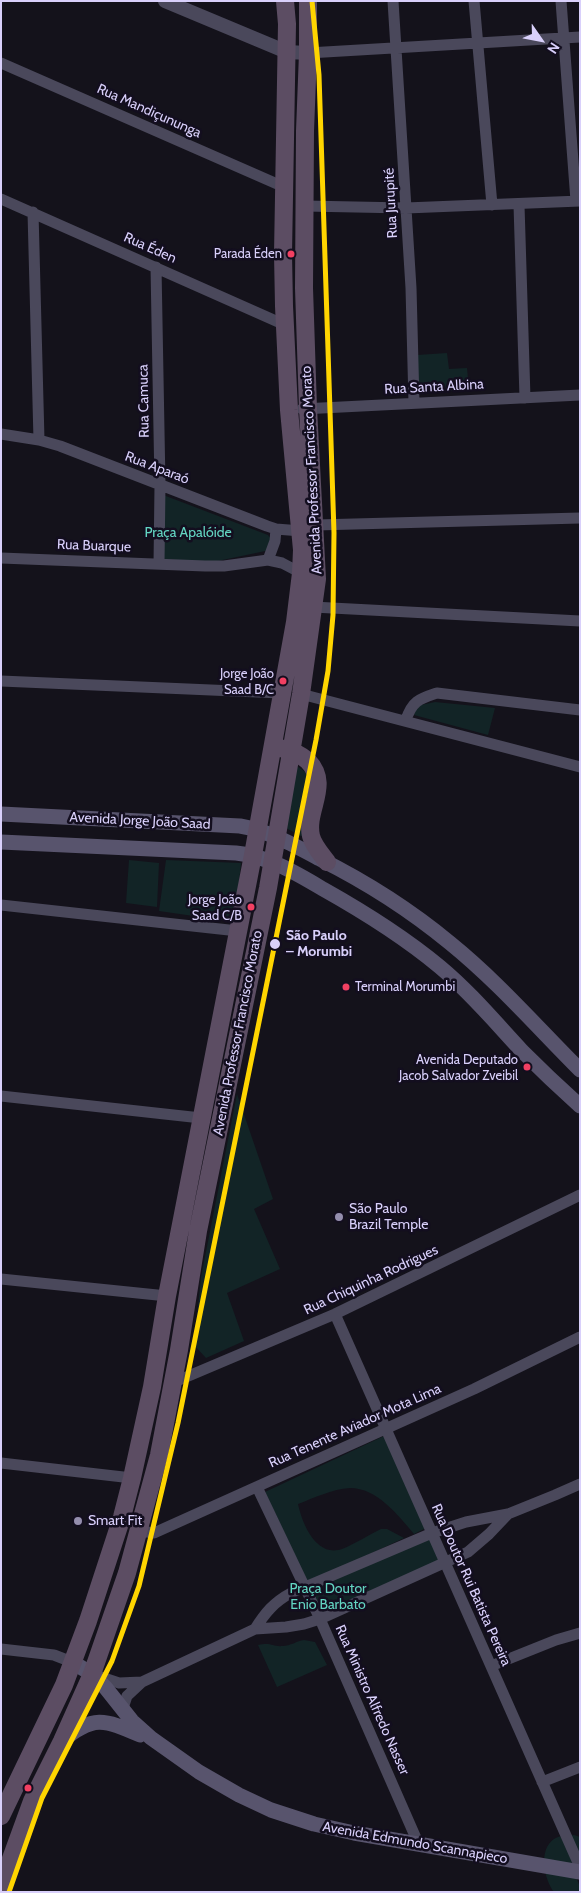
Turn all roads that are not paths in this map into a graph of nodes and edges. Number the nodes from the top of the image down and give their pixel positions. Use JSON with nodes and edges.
{"nodes":[{"id":1,"x":165,"y":1,"type":"edge"},
{"id":2,"x":285,"y":1,"type":"edge"},
{"id":3,"x":308,"y":1,"type":"edge"},
{"id":4,"x":393,"y":1,"type":"edge"},
{"id":5,"x":474,"y":1,"type":"edge"},
{"id":6,"x":561,"y":1,"type":"edge"},
{"id":7,"x":580,"y":37,"type":"edge"},
{"id":8,"x":564,"y":39,"type":"junction"},
{"id":9,"x":477,"y":44,"type":"junction"},
{"id":10,"x":396,"y":48,"type":"junction"},
{"id":11,"x":287,"y":52,"type":"junction"},
{"id":12,"x":308,"y":53,"type":"junction"},
{"id":13,"x":1,"y":63,"type":"edge"},
{"id":14,"x":284,"y":187,"type":"junction"},
{"id":15,"x":1,"y":199,"type":"edge"},
{"id":16,"x":578,"y":201,"type":"edge"},
{"id":17,"x":492,"y":205,"type":"junction"},
{"id":18,"x":519,"y":205,"type":"junction"},
{"id":19,"x":305,"y":206,"type":"junction"},
{"id":20,"x":406,"y":208,"type":"junction"},
{"id":21,"x":33,"y":212,"type":"junction"},
{"id":22,"x":156,"y":267,"type":"junction"},
{"id":23,"x":285,"y":325,"type":"junction"},
{"id":24,"x":580,"y":395,"type":"edge"},
{"id":25,"x":525,"y":398,"type":"junction"},
{"id":26,"x":414,"y":403,"type":"junction"},
{"id":27,"x":308,"y":408,"type":"junction"},
{"id":28,"x":289,"y":410,"type":"junction"},
{"id":29,"x":1,"y":434,"type":"edge"},
{"id":30,"x":39,"y":440,"type":"junction"},
{"id":31,"x":160,"y":485,"type":"junction"},
{"id":32,"x":580,"y":518,"type":"edge"},
{"id":33,"x":308,"y":528,"type":"junction"},
{"id":34,"x":276,"y":529,"type":"junction"},
{"id":35,"x":1,"y":558,"type":"edge"},
{"id":36,"x":268,"y":560,"type":"junction"},
{"id":37,"x":159,"y":564,"type":"junction"},
{"id":38,"x":301,"y":573,"type":"junction"},
{"id":39,"x":313,"y":607,"type":"junction"},
{"id":40,"x":580,"y":621,"type":"edge"},
{"id":41,"x":1,"y":681,"type":"edge"},
{"id":42,"x":281,"y":693,"type":"junction"},
{"id":43,"x":301,"y":694,"type":"junction"},
{"id":44,"x":580,"y":710,"type":"edge"},
{"id":45,"x":406,"y":720,"type":"junction"},
{"id":46,"x":273,"y":746,"type":"junction"},
{"id":47,"x":291,"y":750,"type":"junction"},
{"id":48,"x":580,"y":767,"type":"edge"},
{"id":49,"x":1,"y":814,"type":"edge"},
{"id":50,"x":257,"y":829,"type":"junction"},
{"id":51,"x":277,"y":837,"type":"junction"},
{"id":52,"x":1,"y":842,"type":"edge"},
{"id":53,"x":253,"y":855,"type":"junction"},
{"id":54,"x":272,"y":862,"type":"junction"},
{"id":55,"x":327,"y":862,"type":"junction"},
{"id":56,"x":1,"y":905,"type":"edge"},
{"id":57,"x":409,"y":912,"type":"junction"},
{"id":58,"x":238,"y":931,"type":"junction"},
{"id":59,"x":395,"y":933,"type":"junction"},
{"id":60,"x":580,"y":1070,"type":"edge"},
{"id":61,"x":1,"y":1096,"type":"edge"},
{"id":62,"x":580,"y":1106,"type":"edge"},
{"id":63,"x":201,"y":1118,"type":"junction"},
{"id":64,"x":580,"y":1195,"type":"edge"},
{"id":65,"x":1,"y":1279,"type":"edge"},
{"id":66,"x":167,"y":1296,"type":"junction"},
{"id":67,"x":335,"y":1314,"type":"junction"},
{"id":68,"x":580,"y":1337,"type":"edge"},
{"id":69,"x":172,"y":1383,"type":"junction"},
{"id":70,"x":386,"y":1428,"type":"junction"},
{"id":71,"x":1,"y":1463,"type":"edge"},
{"id":72,"x":132,"y":1478,"type":"junction"},
{"id":73,"x":580,"y":1484,"type":"edge"},
{"id":74,"x":257,"y":1486,"type":"junction"},
{"id":75,"x":508,"y":1514,"type":"junction"},
{"id":76,"x":140,"y":1531,"type":"junction"},
{"id":77,"x":432,"y":1533,"type":"junction"},
{"id":78,"x":445,"y":1562,"type":"junction"},
{"id":79,"x":305,"y":1588,"type":"junction"},
{"id":80,"x":320,"y":1619,"type":"junction"},
{"id":81,"x":255,"y":1629,"type":"junction"},
{"id":82,"x":580,"y":1633,"type":"edge"},
{"id":83,"x":1,"y":1649,"type":"edge"},
{"id":84,"x":72,"y":1662,"type":"junction"},
{"id":85,"x":491,"y":1666,"type":"junction"},
{"id":86,"x":92,"y":1674,"type":"junction"},
{"id":87,"x":142,"y":1682,"type":"junction"},
{"id":88,"x":122,"y":1711,"type":"junction"},
{"id":89,"x":151,"y":1738,"type":"junction"},
{"id":90,"x":62,"y":1741,"type":"junction"},
{"id":91,"x":580,"y":1767,"type":"edge"},
{"id":92,"x":542,"y":1782,"type":"junction"},
{"id":93,"x":1,"y":1816,"type":"edge"},
{"id":94,"x":419,"y":1845,"type":"junction"},
{"id":95,"x":580,"y":1867,"type":"edge"},
{"id":96,"x":580,"y":1872,"type":"edge"},
{"id":97,"x":1,"y":1886,"type":"edge"}],
"edges":[{"from":1,"to":11,"type":"street"},
{"from":2,"to":11,"type":"highway","name":"Avenida Professor Francisco Morato"},
{"from":3,"to":12,"type":"highway","name":"Avenida Professor Francisco Morato"},
{"from":4,"to":10,"type":"street","name":"Rua Jurupité"},
{"from":5,"to":9,"type":"street"},
{"from":6,"to":8,"type":"street"},
{"from":7,"to":8,"type":"street"},
{"from":8,"to":9,"type":"street"},
{"from":8,"to":16,"type":"street"},
{"from":9,"to":10,"type":"street"},
{"from":9,"to":17,"type":"street"},
{"from":10,"to":12,"type":"street"},
{"from":10,"to":20,"type":"street","name":"Rua Jurupité"},
{"from":11,"to":12,"type":"street"},
{"from":11,"to":14,"type":"highway","name":"Avenida Professor Francisco Morato"},
{"from":12,"to":19,"type":"highway","name":"Avenida Professor Francisco Morato"},
{"from":13,"to":14,"type":"street","name":"Rua Mandiçununga"},
{"from":14,"to":23,"type":"highway","name":"Avenida Professor Francisco Morato"},
{"from":15,"to":21,"type":"street","name":"Rua Éden"},
{"from":16,"to":18,"type":"street"},
{"from":17,"to":18,"type":"street"},
{"from":17,"to":20,"type":"street"},
{"from":18,"to":25,"type":"street"},
{"from":19,"to":20,"type":"street"},
{"from":19,"to":27,"type":"highway","name":"Avenida Professor Francisco Morato"},
{"from":20,"to":26,"type":"street","name":"Rua Jurupité"},
{"from":21,"to":22,"type":"street","name":"Rua Éden"},
{"from":21,"to":30,"type":"street"},
{"from":22,"to":23,"type":"street","name":"Rua Éden"},
{"from":22,"to":31,"type":"street","name":"Rua Camuca"},
{"from":23,"to":28,"type":"highway","name":"Avenida Professor Francisco Morato"},
{"from":24,"to":25,"type":"street","name":"Rua Santa Albina"},
{"from":25,"to":26,"type":"street","name":"Rua Santa Albina"},
{"from":26,"to":27,"type":"street","name":"Rua Santa Albina"},
{"from":27,"to":28,"type":"street","name":"Rua Santa Albina"},
{"from":27,"to":33,"type":"highway","name":"Avenida Professor Francisco Morato"},
{"from":28,"to":33,"type":"highway","name":"Avenida Professor Francisco Morato"},
{"from":29,"to":30,"type":"street","name":"Rua Aparaó"},
{"from":30,"to":31,"type":"street","name":"Rua Aparaó"},
{"from":31,"to":34,"type":"street","name":"Rua Aparaó"},
{"from":31,"to":37,"type":"street","name":"Rua Camuca"},
{"from":32,"to":33,"type":"street","name":"Rua Aparaó"},
{"from":33,"to":34,"type":"street","name":"Rua Aparaó"},
{"from":33,"to":38,"type":"highway","name":"Avenida Professor Francisco Morato"},
{"from":33,"to":39,"type":"highway","name":"Avenida Professor Francisco Morato"},
{"from":34,"to":36,"type":"street"},
{"from":35,"to":37,"type":"street","name":"Rua Buarque"},
{"from":36,"to":37,"type":"street","name":"Rua Buarque"},
{"from":36,"to":38,"type":"street","name":"Rua Buarque"},
{"from":38,"to":42,"type":"highway","name":"Avenida Professor Francisco Morato"},
{"from":39,"to":40,"type":"street"},
{"from":39,"to":43,"type":"highway","name":"Avenida Professor Francisco Morato"},
{"from":41,"to":42,"type":"street"},
{"from":42,"to":46,"type":"highway","name":"Avenida Professor Francisco Morato"},
{"from":43,"to":45,"type":"street"},
{"from":43,"to":47,"type":"highway","name":"Avenida Professor Francisco Morato"},
{"from":44,"to":45,"type":"street"},
{"from":45,"to":48,"type":"street"},
{"from":46,"to":47,"type":"highway"},
{"from":46,"to":50,"type":"highway","name":"Avenida Professor Francisco Morato"},
{"from":47,"to":51,"type":"highway","name":"Avenida Professor Francisco Morato"},
{"from":47,"to":55,"type":"highway"},
{"from":49,"to":50,"type":"main road","name":"Avenida Jorge João Saad"},
{"from":50,"to":51,"type":"main road","name":"Avenida Jorge João Saad"},
{"from":50,"to":53,"type":"highway","name":"Avenida Professor Francisco Morato"},
{"from":51,"to":54,"type":"highway","name":"Avenida Professor Francisco Morato"},
{"from":51,"to":55,"type":"main road"},
{"from":52,"to":53,"type":"main road","name":"Avenida Jorge João Saad"},
{"from":53,"to":54,"type":"main road"},
{"from":53,"to":58,"type":"highway","name":"Avenida Professor Francisco Morato"},
{"from":54,"to":59,"type":"main road"},
{"from":54,"to":69,"type":"highway","name":"Avenida Professor Francisco Morato"},
{"from":55,"to":57,"type":"main road"},
{"from":56,"to":58,"type":"street"},
{"from":57,"to":59,"type":"main road"},
{"from":57,"to":60,"type":"main road"},
{"from":58,"to":63,"type":"highway","name":"Avenida Professor Francisco Morato"},
{"from":59,"to":62,"type":"main road"},
{"from":61,"to":63,"type":"street"},
{"from":63,"to":66,"type":"highway","name":"Avenida Professor Francisco Morato"},
{"from":64,"to":67,"type":"street","name":"Rua Chiquinha Rodrigues"},
{"from":65,"to":66,"type":"street"},
{"from":66,"to":72,"type":"highway","name":"Avenida Professor Francisco Morato"},
{"from":67,"to":69,"type":"street","name":"Rua Chiquinha Rodrigues"},
{"from":67,"to":70,"type":"street","name":"Rua Doutor Rui Batista Pereira"},
{"from":68,"to":70,"type":"street","name":"Rua Tenente Aviador Mota Lima"},
{"from":69,"to":76,"type":"highway","name":"Avenida Professor Francisco Morato"},
{"from":70,"to":74,"type":"street","name":"Rua Tenente Aviador Mota Lima"},
{"from":70,"to":77,"type":"street","name":"Rua Doutor Rui Batista Pereira"},
{"from":71,"to":72,"type":"street"},
{"from":72,"to":84,"type":"highway","name":"Avenida Professor Francisco Morato"},
{"from":73,"to":75,"type":"street"},
{"from":74,"to":76,"type":"street","name":"Rua Tenente Aviador Mota Lima"},
{"from":74,"to":79,"type":"street","name":"Rua Ministro Alfredo Nasser"},
{"from":75,"to":77,"type":"street"},
{"from":75,"to":78,"type":"street"},
{"from":76,"to":86,"type":"highway","name":"Avenida Professor Francisco Morato"},
{"from":77,"to":78,"type":"street","name":"Rua Doutor Rui Batista Pereira"},
{"from":77,"to":79,"type":"street"},
{"from":78,"to":80,"type":"street"},
{"from":78,"to":85,"type":"street","name":"Rua Doutor Rui Batista Pereira"},
{"from":79,"to":80,"type":"street","name":"Rua Ministro Alfredo Nasser"},
{"from":79,"to":81,"type":"street"},
{"from":80,"to":81,"type":"street"},
{"from":80,"to":94,"type":"street","name":"Rua Ministro Alfredo Nasser"},
{"from":81,"to":87,"type":"street"},
{"from":82,"to":85,"type":"street"},
{"from":83,"to":84,"type":"street"},
{"from":84,"to":86,"type":"main road","name":"Avenida Edmundo Scannapieco"},
{"from":84,"to":93,"type":"highway","name":"Avenida Professor Francisco Morato"},
{"from":85,"to":92,"type":"street","name":"Rua Doutor Rui Batista Pereira"},
{"from":86,"to":87,"type":"street"},
{"from":86,"to":88,"type":"main road","name":"Avenida Edmundo Scannapieco"},
{"from":86,"to":90,"type":"highway","name":"Avenida Professor Francisco Morato"},
{"from":87,"to":88,"type":"street"},
{"from":88,"to":89,"type":"main road","name":"Avenida Edmundo Scannapieco"},
{"from":89,"to":90,"type":"main road","name":"Avenida Edmundo Scannapieco"},
{"from":89,"to":94,"type":"main road","name":"Avenida Edmundo Scannapieco"},
{"from":90,"to":97,"type":"highway","name":"Avenida Professor Francisco Morato"},
{"from":91,"to":92,"type":"street"},
{"from":92,"to":95,"type":"street","name":"Rua Doutor Rui Batista Pereira"},
{"from":94,"to":96,"type":"main road","name":"Avenida Edmundo Scannapieco"}]}
